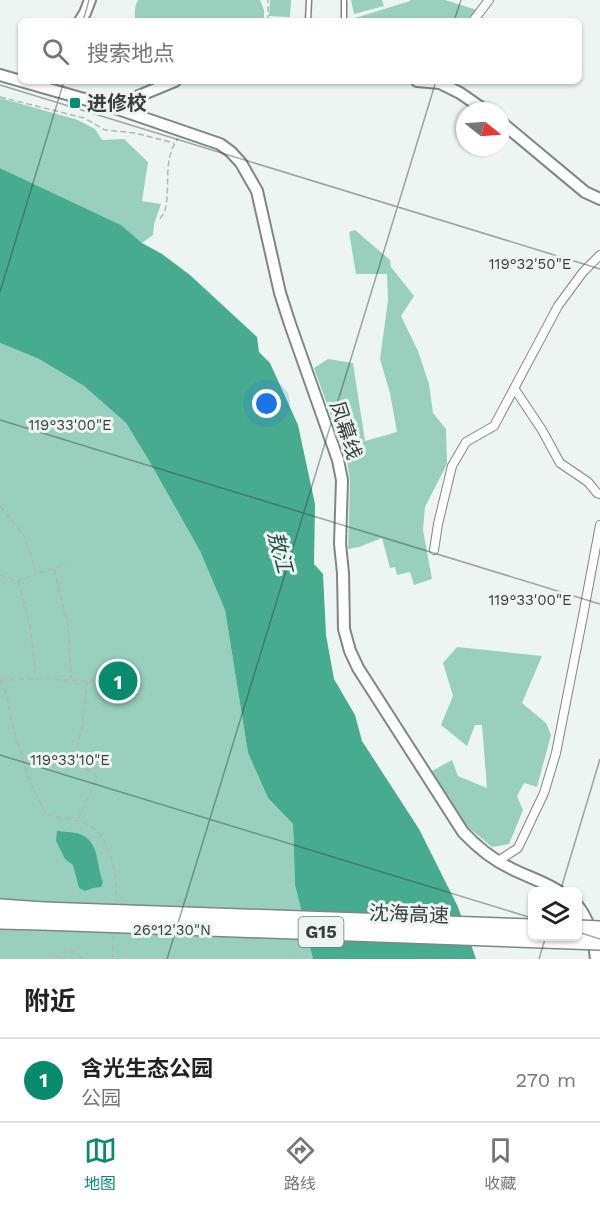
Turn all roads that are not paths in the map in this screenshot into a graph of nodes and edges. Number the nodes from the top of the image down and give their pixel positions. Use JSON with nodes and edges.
{"nodes":[{"id":1,"x":90,"y":0,"type":"edge"},
{"id":2,"x":309,"y":0,"type":"edge"},
{"id":3,"x":344,"y":0,"type":"edge"},
{"id":4,"x":489,"y":0,"type":"edge"},
{"id":5,"x":84,"y":18,"type":"edge"},
{"id":6,"x":308,"y":18,"type":"edge"},
{"id":7,"x":344,"y":18,"type":"edge"},
{"id":8,"x":475,"y":18,"type":"edge"},
{"id":9,"x":0,"y":75,"type":"edge"},
{"id":10,"x":18,"y":80,"type":"edge"},
{"id":11,"x":33,"y":84,"type":"edge"},
{"id":12,"x":157,"y":84,"type":"edge"},
{"id":13,"x":442,"y":84,"type":"edge"},
{"id":14,"x":472,"y":102,"type":"edge"},
{"id":15,"x":112,"y":106,"type":"junction"},
{"id":16,"x":510,"y":130,"type":"edge"},
{"id":17,"x":600,"y":199,"type":"edge"},
{"id":18,"x":600,"y":255,"type":"edge"},
{"id":19,"x":514,"y":388,"type":"junction"},
{"id":20,"x":600,"y":494,"type":"edge"},
{"id":21,"x":600,"y":525,"type":"edge"},
{"id":22,"x":434,"y":550,"type":"dead end"},
{"id":23,"x":498,"y":861,"type":"junction"},
{"id":24,"x":553,"y":887,"type":"edge"},
{"id":25,"x":0,"y":907,"type":"edge"},
{"id":26,"x":582,"y":913,"type":"edge"},
{"id":27,"x":43,"y":916,"type":"junction"},
{"id":28,"x":0,"y":921,"type":"edge"},
{"id":29,"x":528,"y":927,"type":"edge"},
{"id":30,"x":582,"y":928,"type":"edge"},
{"id":31,"x":600,"y":929,"type":"edge"},
{"id":32,"x":600,"y":942,"type":"edge"},
{"id":33,"x":596,"y":959,"type":"edge"}],
"edges":[{"from":1,"to":5,"type":"main road"},
{"from":2,"to":6,"type":"lane"},
{"from":3,"to":7,"type":"lane"},
{"from":4,"to":8,"type":"street"},
{"from":9,"to":10,"type":"main road","name":"凤幕线"},
{"from":11,"to":15,"type":"main road","name":"凤幕线"},
{"from":12,"to":15,"type":"main road"},
{"from":13,"to":14,"type":"main road"},
{"from":15,"to":23,"type":"main road","name":"凤幕线"},
{"from":16,"to":17,"type":"main road"},
{"from":18,"to":19,"type":"street"},
{"from":19,"to":20,"type":"street"},
{"from":19,"to":22,"type":"street"},
{"from":21,"to":23,"type":"street"},
{"from":23,"to":24,"type":"main road","name":"凤幕线"},
{"from":25,"to":27,"type":"highway","name":"沈海高速","number":"G15"},
{"from":26,"to":33,"type":"main road"},
{"from":27,"to":28,"type":"highway","name":"沈海高速","number":"G15"},
{"from":27,"to":29,"type":"highway","name":"沈海高速","number":"G15","bridge":true},
{"from":27,"to":32,"type":"highway","name":"沈海高速","number":"G15","bridge":true},
{"from":30,"to":31,"type":"highway","bridge":true}]}
